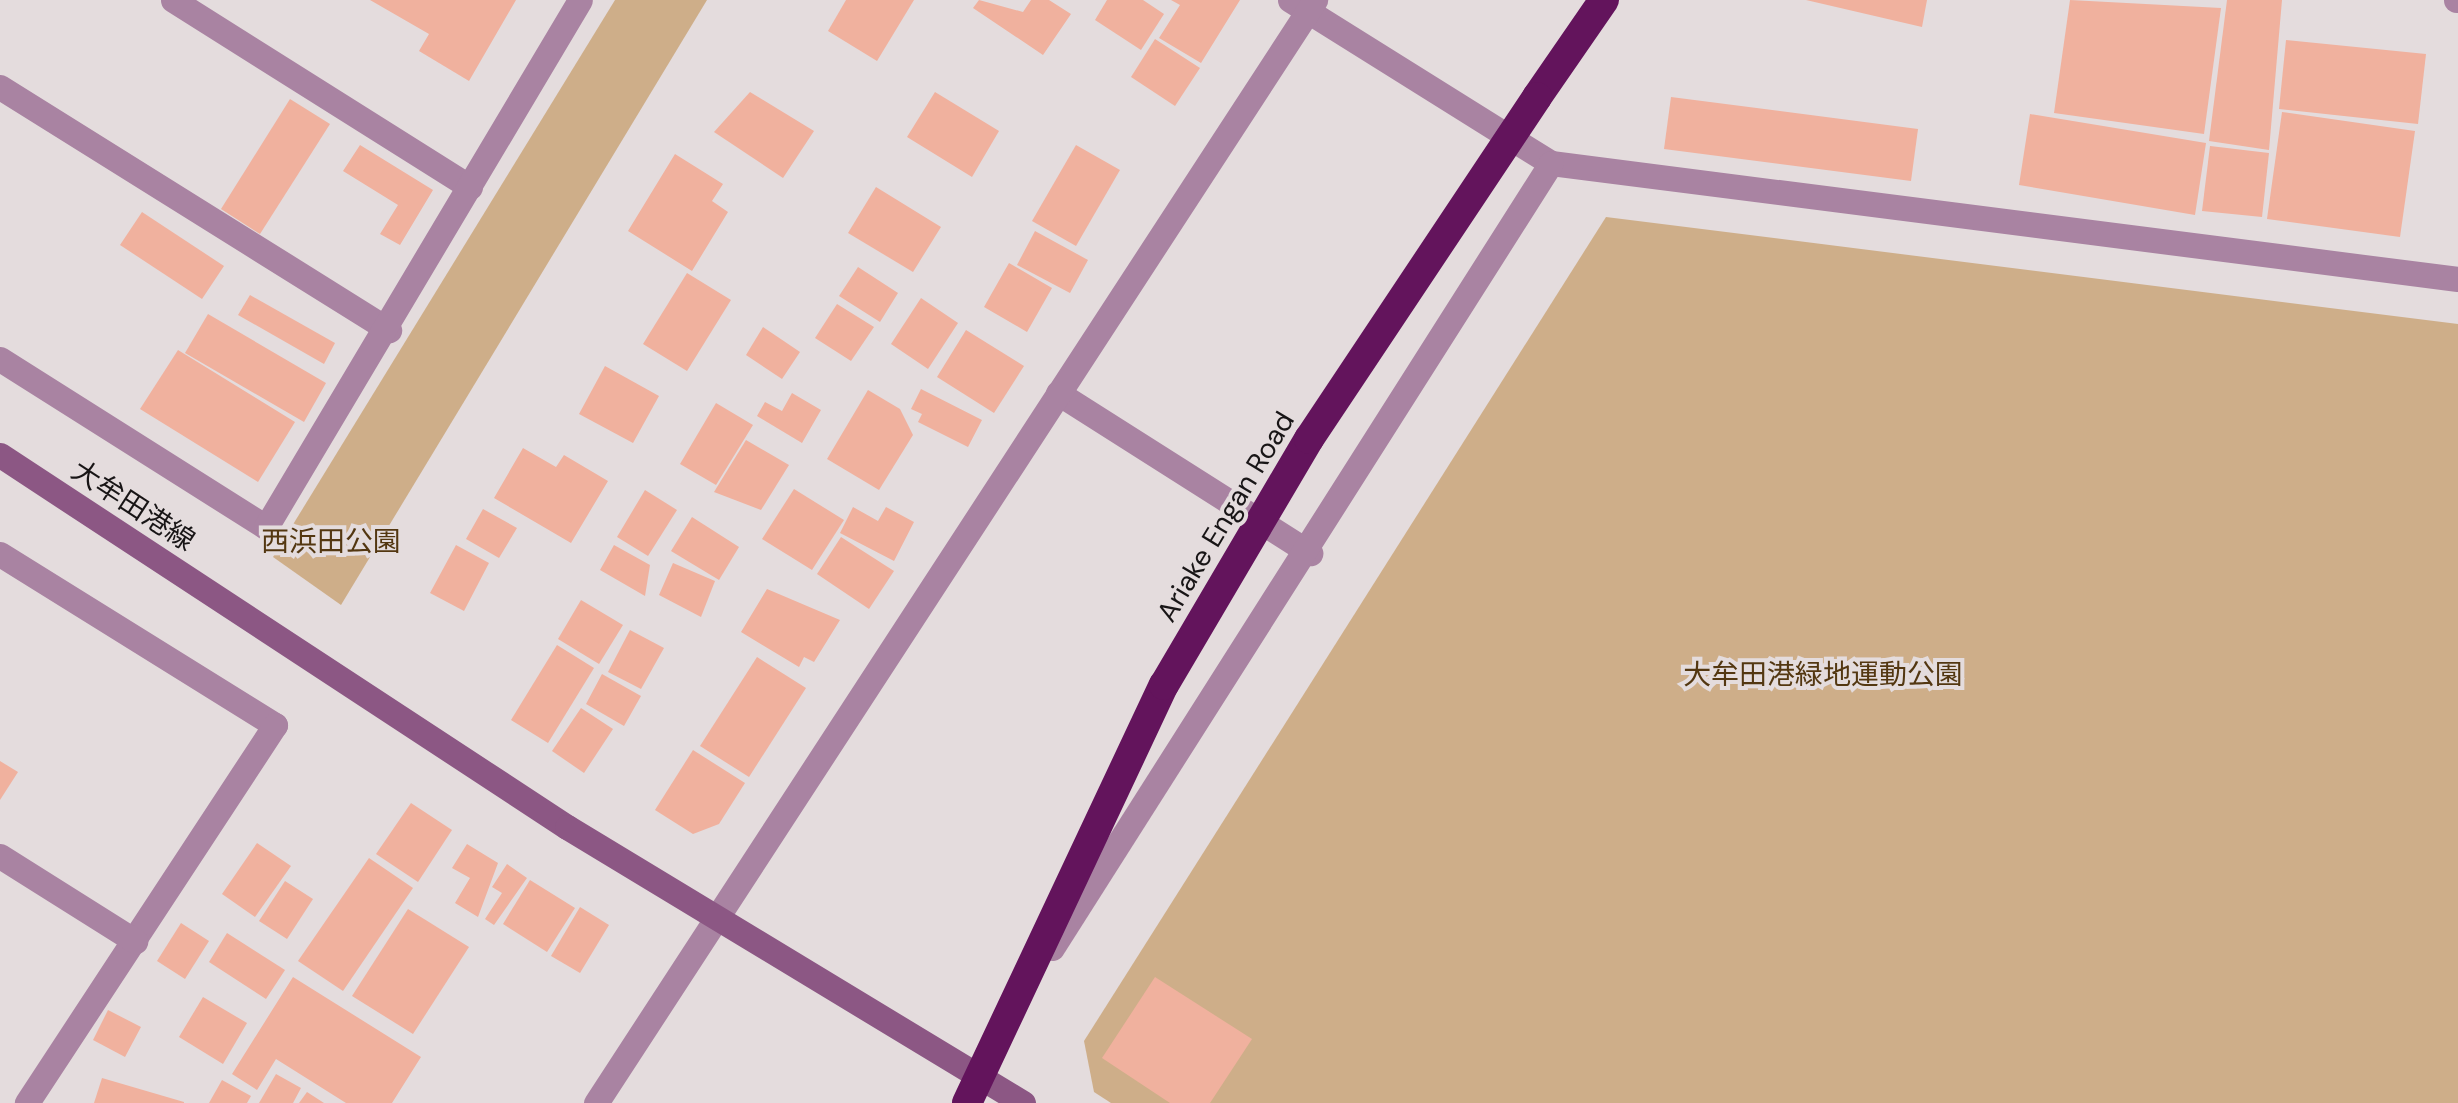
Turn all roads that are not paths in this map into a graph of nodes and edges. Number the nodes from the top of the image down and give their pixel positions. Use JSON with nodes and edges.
{"nodes":[{"id":1,"x":173,"y":0,"type":"edge"},
{"id":2,"x":580,"y":0,"type":"edge"},
{"id":3,"x":1604,"y":0,"type":"edge"},
{"id":4,"x":1305,"y":4,"type":"edge"},
{"id":5,"x":0,"y":87,"type":"edge"},
{"id":6,"x":1551,"y":163,"type":"junction"},
{"id":7,"x":470,"y":186,"type":"junction"},
{"id":8,"x":2458,"y":278,"type":"edge"},
{"id":9,"x":389,"y":330,"type":"junction"},
{"id":10,"x":0,"y":359,"type":"edge"},
{"id":11,"x":1058,"y":392,"type":"junction"},
{"id":12,"x":0,"y":455,"type":"edge"},
{"id":13,"x":0,"y":554,"type":"edge"},
{"id":14,"x":1310,"y":554,"type":"junction"},
{"id":15,"x":0,"y":856,"type":"edge"},
{"id":16,"x":715,"y":916,"type":"junction"},
{"id":17,"x":135,"y":941,"type":"junction"},
{"id":18,"x":971,"y":1070,"type":"junction"},
{"id":19,"x":27,"y":1103,"type":"edge"},
{"id":20,"x":596,"y":1103,"type":"edge"},
{"id":21,"x":967,"y":1103,"type":"edge"},
{"id":22,"x":1024,"y":1103,"type":"edge"}],
"edges":[{"from":1,"to":7,"type":"street"},
{"from":2,"to":7,"type":"street"},
{"from":3,"to":21,"type":"highway","name":"Ariake Engan Road","bridge":true},
{"from":4,"to":6,"type":"street"},
{"from":4,"to":11,"type":"street"},
{"from":5,"to":9,"type":"street"},
{"from":6,"to":8,"type":"street"},
{"from":6,"to":14,"type":"street"},
{"from":7,"to":9,"type":"street"},
{"from":9,"to":10,"type":"street"},
{"from":11,"to":14,"type":"street"},
{"from":11,"to":16,"type":"street"},
{"from":12,"to":16,"type":"street","name":"大牟田港線"},
{"from":13,"to":17,"type":"street"},
{"from":14,"to":18,"type":"street"},
{"from":15,"to":17,"type":"street"},
{"from":16,"to":18,"type":"street","name":"大牟田港線"},
{"from":16,"to":20,"type":"street"},
{"from":17,"to":19,"type":"street"},
{"from":18,"to":22,"type":"street","name":"大牟田港線"}]}
